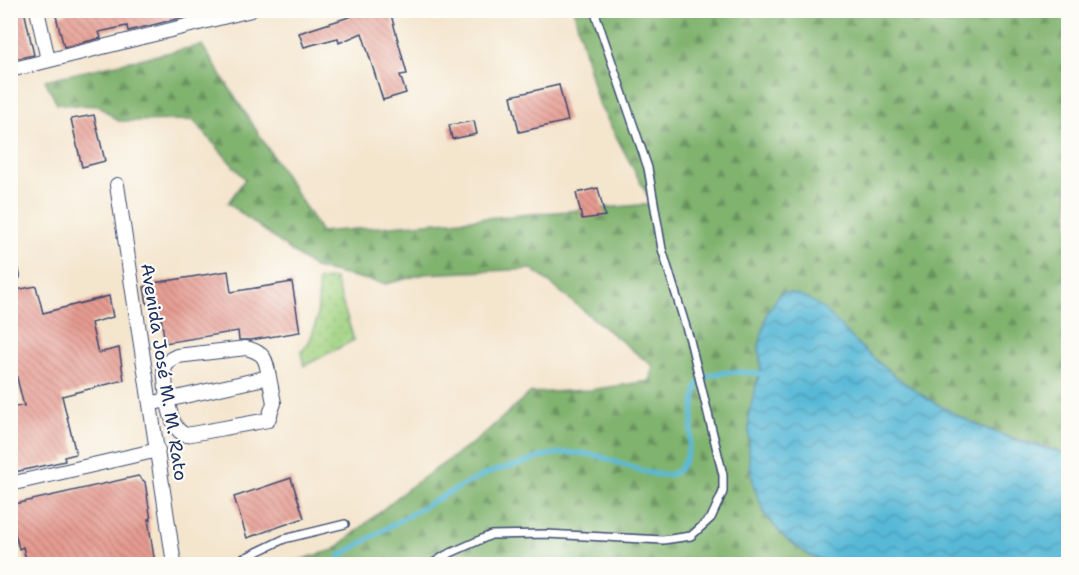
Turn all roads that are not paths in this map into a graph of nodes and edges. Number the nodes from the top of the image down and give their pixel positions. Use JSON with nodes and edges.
{"nodes":[{"id":1,"x":37,"y":10,"type":"edge"},
{"id":2,"x":251,"y":10,"type":"edge"},
{"id":3,"x":594,"y":10,"type":"edge"},
{"id":4,"x":210,"y":15,"type":"edge"},
{"id":5,"x":48,"y":60,"type":"junction"},
{"id":6,"x":10,"y":70,"type":"edge"},
{"id":7,"x":117,"y":186,"type":"dead end"},
{"id":8,"x":10,"y":249,"type":"edge"},
{"id":9,"x":10,"y":283,"type":"edge"},
{"id":10,"x":269,"y":376,"type":"junction"},
{"id":11,"x":167,"y":400,"type":"junction"},
{"id":12,"x":150,"y":403,"type":"junction"},
{"id":13,"x":158,"y":450,"type":"junction"},
{"id":14,"x":10,"y":484,"type":"edge"},
{"id":15,"x":345,"y":524,"type":"dead end"},
{"id":16,"x":174,"y":564,"type":"edge"},
{"id":17,"x":232,"y":564,"type":"edge"},
{"id":18,"x":432,"y":564,"type":"edge"}],
"edges":[{"from":1,"to":5,"type":"street"},
{"from":2,"to":4,"type":"street"},
{"from":3,"to":18,"type":"lane"},
{"from":4,"to":5,"type":"street"},
{"from":5,"to":6,"type":"street"},
{"from":7,"to":12,"type":"street","name":"Avenida José M. M. Rato"},
{"from":8,"to":9,"type":"lane"},
{"from":10,"to":11,"type":"street"},
{"from":10,"to":11,"type":"street"},
{"from":10,"to":11,"type":"street"},
{"from":11,"to":12,"type":"street"},
{"from":12,"to":13,"type":"street","name":"Avenida José M. M. Rato"},
{"from":13,"to":14,"type":"street"},
{"from":13,"to":16,"type":"street","name":"Avenida José M. M. Rato"},
{"from":15,"to":17,"type":"lane"}]}
